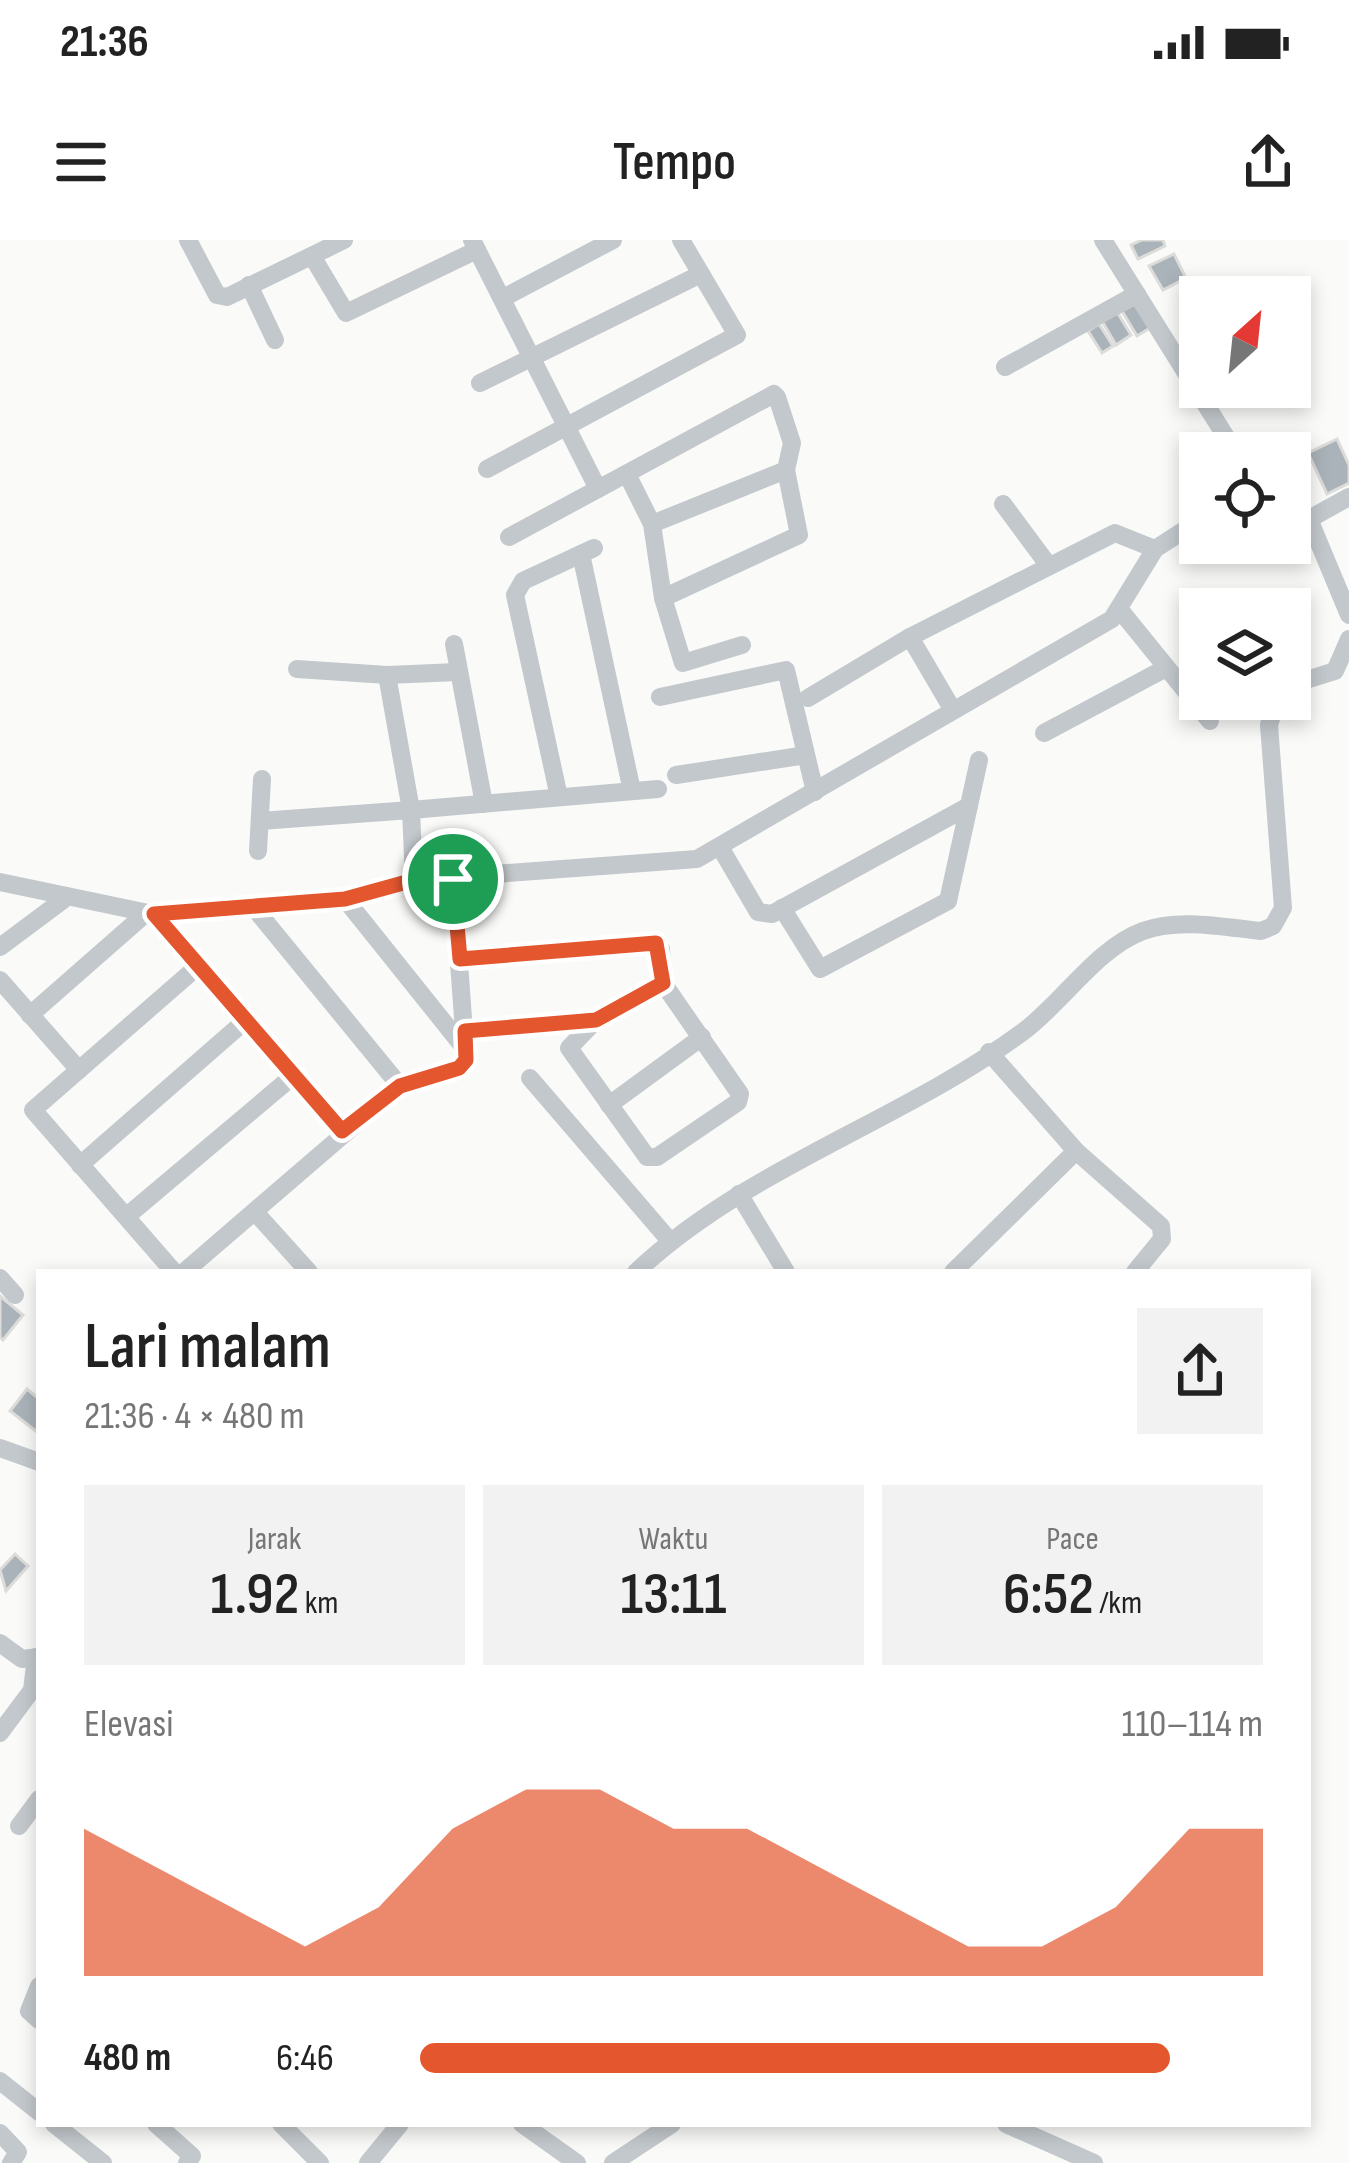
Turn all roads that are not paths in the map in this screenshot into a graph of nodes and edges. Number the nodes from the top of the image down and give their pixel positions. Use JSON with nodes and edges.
{"nodes":[{"id":1,"x":188,"y":240,"type":"edge"},
{"id":2,"x":344,"y":240,"type":"edge"},
{"id":3,"x":613,"y":240,"type":"edge"},
{"id":4,"x":681,"y":240,"type":"edge"},
{"id":5,"x":1103,"y":240,"type":"edge"},
{"id":6,"x":474,"y":245,"type":"edge"},
{"id":7,"x":312,"y":256,"type":"junction"},
{"id":8,"x":701,"y":274,"type":"junction"},
{"id":9,"x":250,"y":285,"type":"junction"},
{"id":10,"x":1137,"y":294,"type":"junction"},
{"id":11,"x":503,"y":298,"type":"junction"},
{"id":12,"x":275,"y":340,"type":"dead end"},
{"id":13,"x":532,"y":359,"type":"junction"},
{"id":14,"x":1005,"y":367,"type":"dead end"},
{"id":15,"x":480,"y":383,"type":"dead end"},
{"id":16,"x":567,"y":423,"type":"junction"},
{"id":17,"x":1223,"y":432,"type":"edge"},
{"id":18,"x":488,"y":469,"type":"dead end"},
{"id":19,"x":786,"y":470,"type":"junction"},
{"id":20,"x":627,"y":474,"type":"junction"},
{"id":21,"x":598,"y":489,"type":"junction"},
{"id":22,"x":1349,"y":497,"type":"edge"},
{"id":23,"x":1003,"y":504,"type":"dead end"},
{"id":24,"x":1311,"y":514,"type":"edge"},
{"id":25,"x":652,"y":524,"type":"junction"},
{"id":26,"x":1179,"y":533,"type":"edge"},
{"id":27,"x":508,"y":537,"type":"dead end"},
{"id":28,"x":1311,"y":542,"type":"edge"},
{"id":29,"x":1154,"y":549,"type":"junction"},
{"id":30,"x":1049,"y":566,"type":"junction"},
{"id":31,"x":663,"y":598,"type":"junction"},
{"id":32,"x":1120,"y":610,"type":"junction"},
{"id":33,"x":1349,"y":615,"type":"edge"},
{"id":34,"x":910,"y":637,"type":"junction"},
{"id":35,"x":1349,"y":639,"type":"edge"},
{"id":36,"x":454,"y":644,"type":"dead end"},
{"id":37,"x":742,"y":645,"type":"dead end"},
{"id":38,"x":1166,"y":668,"type":"junction"},
{"id":39,"x":297,"y":669,"type":"dead end"},
{"id":40,"x":458,"y":672,"type":"junction"},
{"id":41,"x":387,"y":675,"type":"junction"},
{"id":42,"x":1311,"y":678,"type":"edge"},
{"id":43,"x":660,"y":697,"type":"dead end"},
{"id":44,"x":808,"y":698,"type":"dead end"},
{"id":45,"x":951,"y":707,"type":"junction"},
{"id":46,"x":1271,"y":720,"type":"edge"},
{"id":47,"x":1210,"y":721,"type":"dead end"},
{"id":48,"x":1045,"y":733,"type":"dead end"},
{"id":49,"x":806,"y":755,"type":"junction"},
{"id":50,"x":979,"y":760,"type":"dead end"},
{"id":51,"x":676,"y":775,"type":"dead end"},
{"id":52,"x":262,"y":778,"type":"dead end"},
{"id":53,"x":658,"y":789,"type":"dead end"},
{"id":54,"x":632,"y":791,"type":"junction"},
{"id":55,"x":815,"y":791,"type":"junction"},
{"id":56,"x":559,"y":797,"type":"junction"},
{"id":57,"x":484,"y":804,"type":"junction"},
{"id":58,"x":969,"y":806,"type":"junction"},
{"id":59,"x":411,"y":810,"type":"junction"},
{"id":60,"x":260,"y":821,"type":"junction"},
{"id":61,"x":720,"y":847,"type":"junction"},
{"id":62,"x":258,"y":851,"type":"dead end"},
{"id":63,"x":453,"y":879,"type":"junction"},
{"id":64,"x":414,"y":880,"type":"junction"},
{"id":65,"x":0,"y":882,"type":"edge"},
{"id":66,"x":64,"y":899,"type":"junction"},
{"id":67,"x":345,"y":899,"type":"junction"},
{"id":68,"x":782,"y":908,"type":"junction"},
{"id":69,"x":255,"y":909,"type":"junction"},
{"id":70,"x":149,"y":915,"type":"junction"},
{"id":71,"x":0,"y":946,"type":"edge"},
{"id":72,"x":460,"y":959,"type":"junction"},
{"id":73,"x":197,"y":967,"type":"junction"},
{"id":74,"x":0,"y":980,"type":"edge"},
{"id":75,"x":663,"y":983,"type":"junction"},
{"id":76,"x":30,"y":1015,"type":"junction"},
{"id":77,"x":596,"y":1020,"type":"junction"},
{"id":78,"x":245,"y":1021,"type":"junction"},
{"id":79,"x":702,"y":1037,"type":"junction"},
{"id":80,"x":466,"y":1041,"type":"junction"},
{"id":81,"x":988,"y":1052,"type":"junction"},
{"id":82,"x":79,"y":1070,"type":"junction"},
{"id":83,"x":293,"y":1076,"type":"junction"},
{"id":84,"x":530,"y":1078,"type":"dead end"},
{"id":85,"x":400,"y":1086,"type":"junction"},
{"id":86,"x":609,"y":1105,"type":"junction"},
{"id":87,"x":342,"y":1131,"type":"junction"},
{"id":88,"x":1076,"y":1151,"type":"junction"},
{"id":89,"x":80,"y":1165,"type":"junction"},
{"id":90,"x":739,"y":1194,"type":"junction"},
{"id":91,"x":254,"y":1212,"type":"junction"},
{"id":92,"x":127,"y":1216,"type":"junction"},
{"id":93,"x":670,"y":1241,"type":"junction"},
{"id":94,"x":183,"y":1269,"type":"edge"},
{"id":95,"x":187,"y":1269,"type":"edge"},
{"id":96,"x":306,"y":1269,"type":"edge"},
{"id":97,"x":638,"y":1269,"type":"edge"},
{"id":98,"x":784,"y":1269,"type":"edge"},
{"id":99,"x":956,"y":1269,"type":"edge"},
{"id":100,"x":1137,"y":1269,"type":"edge"},
{"id":101,"x":0,"y":1278,"type":"edge"},
{"id":102,"x":15,"y":1295,"type":"dead end"},
{"id":103,"x":0,"y":1448,"type":"edge"},
{"id":104,"x":36,"y":1461,"type":"edge"},
{"id":105,"x":0,"y":1642,"type":"edge"},
{"id":106,"x":36,"y":1657,"type":"edge"},
{"id":107,"x":36,"y":1686,"type":"edge"},
{"id":108,"x":0,"y":1732,"type":"edge"},
{"id":109,"x":36,"y":1803,"type":"edge"},
{"id":110,"x":20,"y":1826,"type":"dead end"},
{"id":111,"x":0,"y":2081,"type":"edge"},
{"id":112,"x":36,"y":2110,"type":"edge"},
{"id":113,"x":58,"y":2127,"type":"edge"},
{"id":114,"x":159,"y":2127,"type":"edge"},
{"id":115,"x":284,"y":2127,"type":"edge"},
{"id":116,"x":398,"y":2127,"type":"edge"},
{"id":117,"x":526,"y":2127,"type":"edge"},
{"id":118,"x":553,"y":2127,"type":"edge"},
{"id":119,"x":667,"y":2127,"type":"edge"},
{"id":120,"x":1013,"y":2127,"type":"edge"},
{"id":121,"x":0,"y":2133,"type":"edge"},
{"id":122,"x":540,"y":2137,"type":"junction"},
{"id":123,"x":193,"y":2161,"type":"edge"},
{"id":124,"x":11,"y":2163,"type":"edge"},
{"id":125,"x":103,"y":2163,"type":"edge"},
{"id":126,"x":320,"y":2163,"type":"edge"},
{"id":127,"x":368,"y":2163,"type":"edge"},
{"id":128,"x":577,"y":2163,"type":"edge"},
{"id":129,"x":613,"y":2163,"type":"edge"},
{"id":130,"x":1094,"y":2163,"type":"edge"}],
"edges":[{"from":1,"to":9,"type":"street"},
{"from":2,"to":7,"type":"street"},
{"from":3,"to":11,"type":"street"},
{"from":4,"to":8,"type":"street"},
{"from":5,"to":10,"type":"street"},
{"from":6,"to":7,"type":"street"},
{"from":6,"to":11,"type":"street"},
{"from":7,"to":9,"type":"street"},
{"from":8,"to":13,"type":"street"},
{"from":8,"to":16,"type":"street"},
{"from":9,"to":12,"type":"street"},
{"from":10,"to":14,"type":"street"},
{"from":10,"to":17,"type":"street"},
{"from":11,"to":13,"type":"street"},
{"from":13,"to":15,"type":"street"},
{"from":13,"to":16,"type":"street"},
{"from":16,"to":18,"type":"street"},
{"from":16,"to":21,"type":"street"},
{"from":19,"to":20,"type":"street"},
{"from":19,"to":25,"type":"street"},
{"from":19,"to":31,"type":"street"},
{"from":20,"to":21,"type":"street"},
{"from":20,"to":25,"type":"street"},
{"from":21,"to":27,"type":"street"},
{"from":22,"to":24,"type":"street"},
{"from":23,"to":30,"type":"street"},
{"from":25,"to":31,"type":"street"},
{"from":26,"to":29,"type":"street"},
{"from":28,"to":33,"type":"street"},
{"from":29,"to":30,"type":"street"},
{"from":29,"to":32,"type":"street"},
{"from":30,"to":34,"type":"street"},
{"from":31,"to":37,"type":"street"},
{"from":32,"to":38,"type":"street"},
{"from":32,"to":45,"type":"street"},
{"from":34,"to":44,"type":"street"},
{"from":34,"to":45,"type":"street"},
{"from":35,"to":42,"type":"street"},
{"from":36,"to":40,"type":"street"},
{"from":38,"to":47,"type":"street"},
{"from":38,"to":48,"type":"street"},
{"from":39,"to":41,"type":"street"},
{"from":40,"to":41,"type":"street"},
{"from":40,"to":57,"type":"street"},
{"from":41,"to":59,"type":"street"},
{"from":43,"to":49,"type":"street"},
{"from":45,"to":55,"type":"street"},
{"from":46,"to":81,"type":"street"},
{"from":49,"to":51,"type":"street"},
{"from":49,"to":55,"type":"street"},
{"from":50,"to":58,"type":"street"},
{"from":52,"to":60,"type":"street"},
{"from":53,"to":54,"type":"street"},
{"from":54,"to":56,"type":"street"},
{"from":54,"to":56,"type":"street"},
{"from":55,"to":61,"type":"street"},
{"from":56,"to":57,"type":"street"},
{"from":57,"to":59,"type":"street"},
{"from":58,"to":68,"type":"street"},
{"from":58,"to":68,"type":"street"},
{"from":59,"to":60,"type":"street"},
{"from":59,"to":64,"type":"street"},
{"from":60,"to":62,"type":"street"},
{"from":61,"to":63,"type":"street"},
{"from":61,"to":68,"type":"street"},
{"from":63,"to":64,"type":"street"},
{"from":63,"to":72,"type":"street"},
{"from":64,"to":67,"type":"street"},
{"from":65,"to":66,"type":"street"},
{"from":66,"to":70,"type":"street"},
{"from":66,"to":71,"type":"street"},
{"from":67,"to":69,"type":"street"},
{"from":67,"to":80,"type":"street"},
{"from":69,"to":70,"type":"street"},
{"from":69,"to":85,"type":"street"},
{"from":70,"to":73,"type":"street"},
{"from":70,"to":76,"type":"street"},
{"from":72,"to":75,"type":"street"},
{"from":72,"to":80,"type":"street"},
{"from":73,"to":78,"type":"street"},
{"from":73,"to":82,"type":"street"},
{"from":74,"to":76,"type":"street"},
{"from":75,"to":77,"type":"street"},
{"from":75,"to":79,"type":"street"},
{"from":76,"to":82,"type":"street"},
{"from":77,"to":80,"type":"street"},
{"from":77,"to":86,"type":"street"},
{"from":78,"to":83,"type":"street"},
{"from":78,"to":89,"type":"street"},
{"from":79,"to":86,"type":"street"},
{"from":79,"to":86,"type":"street"},
{"from":80,"to":85,"type":"street"},
{"from":81,"to":88,"type":"street"},
{"from":81,"to":90,"type":"street"},
{"from":82,"to":89,"type":"street"},
{"from":83,"to":87,"type":"street"},
{"from":83,"to":92,"type":"street"},
{"from":84,"to":93,"type":"street"},
{"from":85,"to":87,"type":"street"},
{"from":87,"to":91,"type":"street"},
{"from":88,"to":99,"type":"street"},
{"from":88,"to":100,"type":"street"},
{"from":89,"to":92,"type":"street"},
{"from":90,"to":93,"type":"street"},
{"from":90,"to":98,"type":"street"},
{"from":91,"to":95,"type":"street"},
{"from":91,"to":96,"type":"street"},
{"from":92,"to":94,"type":"street"},
{"from":93,"to":97,"type":"street"},
{"from":101,"to":102,"type":"street"},
{"from":103,"to":104,"type":"street"},
{"from":105,"to":106,"type":"street"},
{"from":107,"to":108,"type":"street"},
{"from":109,"to":110,"type":"street"},
{"from":111,"to":112,"type":"street"},
{"from":113,"to":125,"type":"street"},
{"from":114,"to":123,"type":"street"},
{"from":115,"to":126,"type":"street"},
{"from":116,"to":127,"type":"street"},
{"from":117,"to":122,"type":"street"},
{"from":118,"to":122,"type":"street"},
{"from":119,"to":129,"type":"street"},
{"from":120,"to":130,"type":"street"},
{"from":121,"to":124,"type":"street"},
{"from":122,"to":128,"type":"street"}]}
